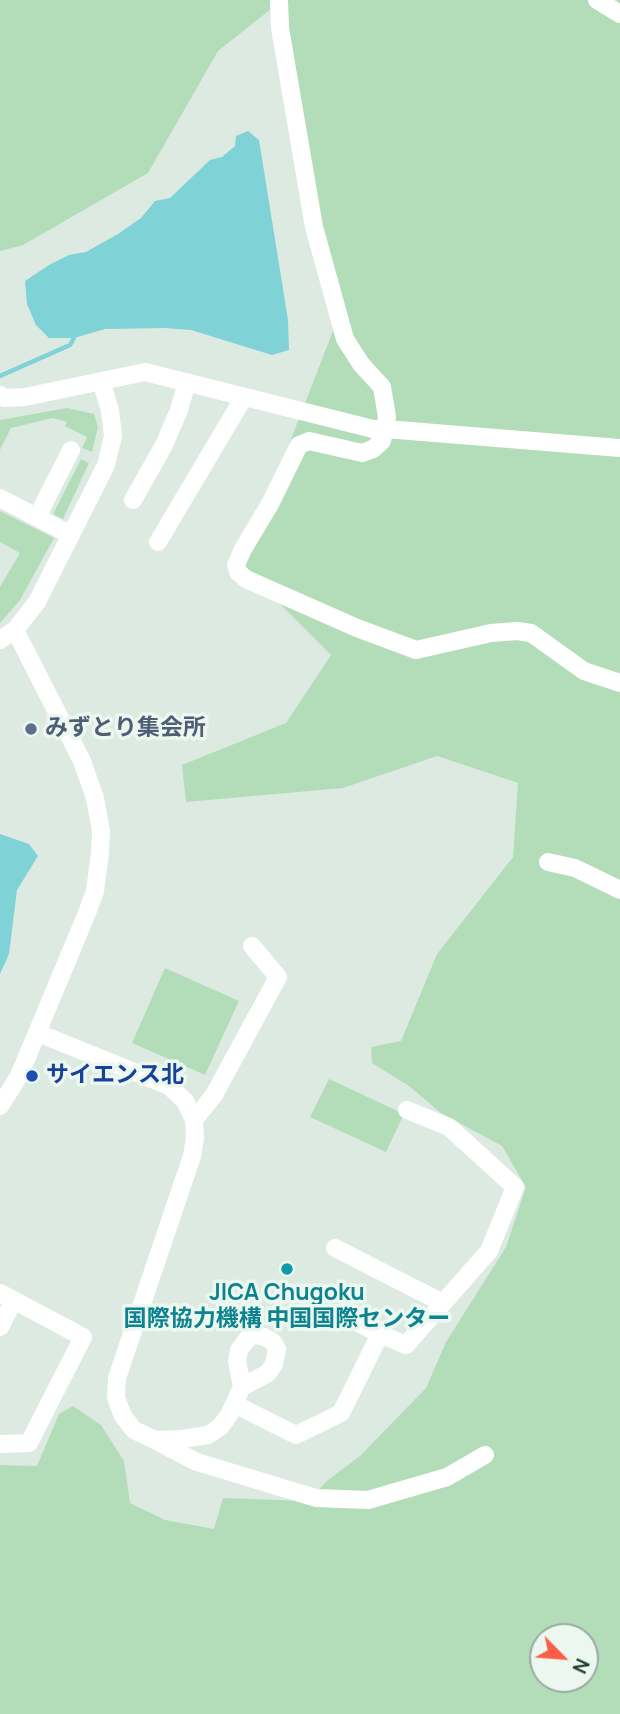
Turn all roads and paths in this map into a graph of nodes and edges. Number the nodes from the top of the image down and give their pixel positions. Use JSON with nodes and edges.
{"nodes":[{"id":1,"x":279,"y":0,"type":"edge"},
{"id":2,"x":597,"y":0,"type":"edge"},
{"id":3,"x":620,"y":14,"type":"edge"},
{"id":4,"x":101,"y":381,"type":"junction"},
{"id":5,"x":187,"y":382,"type":"junction"},
{"id":6,"x":2,"y":396,"type":"edge"},
{"id":7,"x":244,"y":397,"type":"junction"},
{"id":8,"x":620,"y":448,"type":"edge"},
{"id":9,"x":71,"y":450,"type":"dead end"},
{"id":10,"x":0,"y":498,"type":"edge"},
{"id":11,"x":133,"y":500,"type":"dead end"},
{"id":12,"x":37,"y":517,"type":"junction"},
{"id":13,"x":71,"y":535,"type":"junction"},
{"id":14,"x":158,"y":542,"type":"dead end"},
{"id":15,"x":7,"y":635,"type":"edge"},
{"id":16,"x":620,"y":683,"type":"edge"},
{"id":17,"x":548,"y":862,"type":"dead end"},
{"id":18,"x":620,"y":890,"type":"edge"},
{"id":19,"x":252,"y":946,"type":"dead end"},
{"id":20,"x":38,"y":1033,"type":"junction"},
{"id":21,"x":0,"y":1106,"type":"edge"},
{"id":22,"x":407,"y":1110,"type":"dead end"},
{"id":23,"x":194,"y":1121,"type":"junction"},
{"id":24,"x":335,"y":1248,"type":"dead end"},
{"id":25,"x":7,"y":1297,"type":"edge"},
{"id":26,"x":443,"y":1303,"type":"junction"},
{"id":27,"x":338,"y":1313,"type":"dead end"},
{"id":28,"x":0,"y":1327,"type":"edge"},
{"id":29,"x":380,"y":1334,"type":"junction"},
{"id":30,"x":242,"y":1387,"type":"dead end"},
{"id":31,"x":234,"y":1404,"type":"junction"},
{"id":32,"x":155,"y":1440,"type":"junction"},
{"id":33,"x":0,"y":1444,"type":"edge"},
{"id":34,"x":485,"y":1455,"type":"dead end"}],
"edges":[{"from":1,"to":16,"type":"street"},
{"from":2,"to":3,"type":"street"},
{"from":4,"to":5,"type":"street"},
{"from":4,"to":6,"type":"street"},
{"from":4,"to":13,"type":"street"},
{"from":5,"to":7,"type":"street"},
{"from":5,"to":11,"type":"street"},
{"from":7,"to":8,"type":"street","bridge":true},
{"from":7,"to":14,"type":"street"},
{"from":9,"to":12,"type":"street"},
{"from":10,"to":12,"type":"street"},
{"from":12,"to":13,"type":"street"},
{"from":13,"to":15,"type":"street"},
{"from":15,"to":20,"type":"street"},
{"from":17,"to":18,"type":"street"},
{"from":19,"to":23,"type":"street"},
{"from":20,"to":21,"type":"street"},
{"from":20,"to":23,"type":"street"},
{"from":22,"to":26,"type":"street"},
{"from":23,"to":32,"type":"street"},
{"from":24,"to":26,"type":"street"},
{"from":25,"to":28,"type":"street"},
{"from":25,"to":33,"type":"street"},
{"from":26,"to":29,"type":"street"},
{"from":27,"to":29,"type":"street"},
{"from":29,"to":31,"type":"street"},
{"from":30,"to":31,"type":"street"},
{"from":31,"to":32,"type":"street"},
{"from":32,"to":34,"type":"street"}]}
